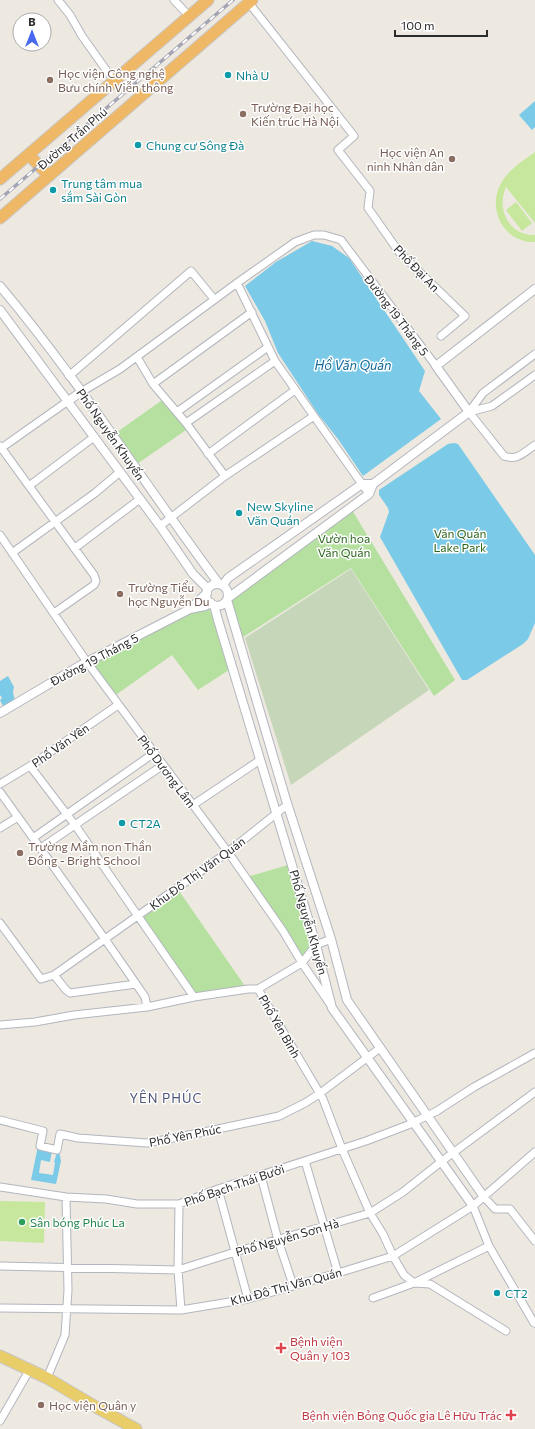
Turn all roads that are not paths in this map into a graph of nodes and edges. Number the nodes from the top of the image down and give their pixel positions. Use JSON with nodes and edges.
{"nodes":[{"id":1,"x":58,"y":0,"type":"edge"},
{"id":2,"x":174,"y":0,"type":"edge"},
{"id":3,"x":208,"y":0,"type":"edge"},
{"id":4,"x":250,"y":1,"type":"edge"},
{"id":5,"x":189,"y":16,"type":"junction"},
{"id":6,"x":114,"y":81,"type":"junction"},
{"id":7,"x":29,"y":154,"type":"junction"},
{"id":8,"x":49,"y":176,"type":"junction"},
{"id":9,"x":0,"y":180,"type":"edge"},
{"id":10,"x":0,"y":218,"type":"edge"},
{"id":11,"x":237,"y":283,"type":"junction"},
{"id":12,"x":0,"y":286,"type":"edge"},
{"id":13,"x":535,"y":289,"type":"edge"},
{"id":14,"x":214,"y":299,"type":"junction"},
{"id":15,"x":0,"y":310,"type":"edge"},
{"id":16,"x":252,"y":312,"type":"junction"},
{"id":17,"x":441,"y":336,"type":"dead end"},
{"id":18,"x":268,"y":347,"type":"junction"},
{"id":19,"x":535,"y":355,"type":"edge"},
{"id":20,"x":137,"y":357,"type":"junction"},
{"id":21,"x":275,"y":361,"type":"junction"},
{"id":22,"x":436,"y":366,"type":"junction"},
{"id":23,"x":535,"y":375,"type":"edge"},
{"id":24,"x":69,"y":376,"type":"junction"},
{"id":25,"x":221,"y":381,"type":"junction"},
{"id":26,"x":153,"y":384,"type":"junction"},
{"id":27,"x":295,"y":390,"type":"junction"},
{"id":28,"x":81,"y":392,"type":"junction"},
{"id":29,"x":229,"y":393,"type":"junction"},
{"id":30,"x":68,"y":402,"type":"junction"},
{"id":31,"x":177,"y":412,"type":"junction"},
{"id":32,"x":469,"y":412,"type":"junction"},
{"id":33,"x":314,"y":416,"type":"junction"},
{"id":34,"x":186,"y":423,"type":"junction"},
{"id":35,"x":94,"y":437,"type":"junction"},
{"id":36,"x":535,"y":444,"type":"edge"},
{"id":37,"x":1,"y":448,"type":"edge"},
{"id":38,"x":208,"y":454,"type":"junction"},
{"id":39,"x":120,"y":472,"type":"junction"},
{"id":40,"x":225,"y":476,"type":"junction"},
{"id":41,"x":362,"y":484,"type":"junction"},
{"id":42,"x":373,"y":484,"type":"junction"},
{"id":43,"x":29,"y":486,"type":"junction"},
{"id":44,"x":370,"y":494,"type":"junction"},
{"id":45,"x":140,"y":499,"type":"junction"},
{"id":46,"x":170,"y":518,"type":"junction"},
{"id":47,"x":56,"y":522,"type":"junction"},
{"id":48,"x":160,"y":526,"type":"junction"},
{"id":49,"x":0,"y":535,"type":"edge"},
{"id":50,"x":75,"y":548,"type":"junction"},
{"id":51,"x":12,"y":553,"type":"junction"},
{"id":52,"x":221,"y":584,"type":"junction"},
{"id":53,"x":207,"y":591,"type":"junction"},
{"id":54,"x":227,"y":599,"type":"junction"},
{"id":55,"x":213,"y":604,"type":"junction"},
{"id":56,"x":190,"y":609,"type":"junction"},
{"id":57,"x":54,"y":613,"type":"junction"},
{"id":58,"x":87,"y":662,"type":"junction"},
{"id":59,"x":118,"y":705,"type":"junction"},
{"id":60,"x":0,"y":713,"type":"edge"},
{"id":61,"x":154,"y":753,"type":"junction"},
{"id":62,"x":260,"y":760,"type":"junction"},
{"id":63,"x":163,"y":765,"type":"junction"},
{"id":64,"x":30,"y":766,"type":"junction"},
{"id":65,"x":0,"y":784,"type":"edge"},
{"id":66,"x":0,"y":792,"type":"edge"},
{"id":67,"x":193,"y":805,"type":"junction"},
{"id":68,"x":287,"y":805,"type":"junction"},
{"id":69,"x":277,"y":814,"type":"junction"},
{"id":70,"x":68,"y":815,"type":"junction"},
{"id":71,"x":18,"y":816,"type":"junction"},
{"id":72,"x":75,"y":825,"type":"junction"},
{"id":73,"x":0,"y":828,"type":"edge"},
{"id":74,"x":34,"y":838,"type":"junction"},
{"id":75,"x":41,"y":848,"type":"junction"},
{"id":76,"x":228,"y":852,"type":"junction"},
{"id":77,"x":138,"y":915,"type":"junction"},
{"id":78,"x":0,"y":923,"type":"edge"},
{"id":79,"x":105,"y":938,"type":"junction"},
{"id":80,"x":331,"y":939,"type":"junction"},
{"id":81,"x":316,"y":945,"type":"junction"},
{"id":82,"x":302,"y":963,"type":"junction"},
{"id":83,"x":54,"y":975,"type":"junction"},
{"id":84,"x":136,"y":984,"type":"junction"},
{"id":85,"x":258,"y":989,"type":"junction"},
{"id":86,"x":194,"y":997,"type":"junction"},
{"id":87,"x":148,"y":1007,"type":"junction"},
{"id":88,"x":332,"y":1008,"type":"junction"},
{"id":89,"x":0,"y":1025,"type":"edge"},
{"id":90,"x":380,"y":1048,"type":"junction"},
{"id":91,"x":535,"y":1053,"type":"edge"},
{"id":92,"x":368,"y":1057,"type":"junction"},
{"id":93,"x":535,"y":1092,"type":"edge"},
{"id":94,"x":319,"y":1094,"type":"junction"},
{"id":95,"x":427,"y":1115,"type":"junction"},
{"id":96,"x":0,"y":1120,"type":"edge"},
{"id":97,"x":413,"y":1122,"type":"junction"},
{"id":98,"x":342,"y":1149,"type":"junction"},
{"id":99,"x":453,"y":1152,"type":"junction"},
{"id":100,"x":535,"y":1152,"type":"edge"},
{"id":101,"x":305,"y":1161,"type":"junction"},
{"id":102,"x":442,"y":1161,"type":"junction"},
{"id":103,"x":261,"y":1176,"type":"junction"},
{"id":104,"x":0,"y":1187,"type":"edge"},
{"id":105,"x":218,"y":1190,"type":"junction"},
{"id":106,"x":66,"y":1197,"type":"junction"},
{"id":107,"x":484,"y":1197,"type":"junction"},
{"id":108,"x":179,"y":1204,"type":"junction"},
{"id":109,"x":473,"y":1206,"type":"junction"},
{"id":110,"x":370,"y":1213,"type":"junction"},
{"id":111,"x":324,"y":1226,"type":"junction"},
{"id":112,"x":278,"y":1240,"type":"junction"},
{"id":113,"x":535,"y":1240,"type":"edge"},
{"id":114,"x":489,"y":1246,"type":"junction"},
{"id":115,"x":235,"y":1252,"type":"junction"},
{"id":116,"x":393,"y":1256,"type":"junction"},
{"id":117,"x":0,"y":1266,"type":"edge"},
{"id":118,"x":68,"y":1268,"type":"junction"},
{"id":119,"x":178,"y":1270,"type":"junction"},
{"id":120,"x":338,"y":1273,"type":"junction"},
{"id":121,"x":414,"y":1283,"type":"junction"},
{"id":122,"x":293,"y":1285,"type":"junction"},
{"id":123,"x":373,"y":1298,"type":"dead end"},
{"id":124,"x":248,"y":1299,"type":"junction"},
{"id":125,"x":0,"y":1308,"type":"edge"},
{"id":126,"x":67,"y":1308,"type":"junction"},
{"id":127,"x":181,"y":1310,"type":"junction"},
{"id":128,"x":534,"y":1324,"type":"dead end"},
{"id":129,"x":506,"y":1331,"type":"dead end"},
{"id":130,"x":0,"y":1356,"type":"edge"},
{"id":131,"x":30,"y":1369,"type":"junction"},
{"id":132,"x":47,"y":1378,"type":"junction"},
{"id":133,"x":0,"y":1421,"type":"edge"},
{"id":134,"x":136,"y":1429,"type":"edge"}],
"edges":[{"from":1,"to":6,"type":"street"},
{"from":2,"to":5,"type":"street"},
{"from":3,"to":5,"type":"highway","name":"Đường Trần Phú"},
{"from":4,"to":8,"type":"highway","name":"Đường Trần Phú"},
{"from":4,"to":17,"type":"street","name":"Phố Đại An"},
{"from":5,"to":6,"type":"highway","name":"Đường Trần Phú"},
{"from":6,"to":7,"type":"highway","name":"Đường Trần Phú"},
{"from":7,"to":8,"type":"highway"},
{"from":7,"to":9,"type":"highway","name":"Đường Trần Phú"},
{"from":8,"to":10,"type":"highway","name":"Đường Trần Phú"},
{"from":11,"to":14,"type":"street"},
{"from":11,"to":16,"type":"street"},
{"from":11,"to":22,"type":"street","name":"Đường 19 Tháng 5"},
{"from":12,"to":24,"type":"street","name":"Phố Nguyễn Khuyến"},
{"from":13,"to":22,"type":"street","name":"Đường 19 Tháng 5"},
{"from":14,"to":20,"type":"street"},
{"from":14,"to":24,"type":"street"},
{"from":15,"to":30,"type":"street","name":"Phố Nguyễn Khuyến"},
{"from":16,"to":18,"type":"street"},
{"from":16,"to":26,"type":"street"},
{"from":18,"to":21,"type":"street"},
{"from":18,"to":25,"type":"street"},
{"from":19,"to":32,"type":"street"},
{"from":20,"to":26,"type":"street"},
{"from":20,"to":28,"type":"street"},
{"from":21,"to":27,"type":"street"},
{"from":21,"to":29,"type":"street"},
{"from":22,"to":32,"type":"street","name":"Đường 19 Tháng 5"},
{"from":23,"to":32,"type":"street"},
{"from":24,"to":28,"type":"street","name":"Phố Nguyễn Khuyến"},
{"from":25,"to":29,"type":"street"},
{"from":25,"to":31,"type":"street"},
{"from":26,"to":31,"type":"street"},
{"from":27,"to":33,"type":"street"},
{"from":27,"to":38,"type":"street"},
{"from":28,"to":30,"type":"street"},
{"from":28,"to":46,"type":"street","name":"Phố Nguyễn Khuyến"},
{"from":29,"to":34,"type":"street"},
{"from":30,"to":35,"type":"street","name":"Phố Nguyễn Khuyến"},
{"from":30,"to":37,"type":"street"},
{"from":31,"to":34,"type":"street"},
{"from":32,"to":36,"type":"street"},
{"from":32,"to":42,"type":"street"},
{"from":33,"to":40,"type":"street"},
{"from":33,"to":41,"type":"street"},
{"from":34,"to":38,"type":"street"},
{"from":35,"to":39,"type":"street","name":"Phố Nguyễn Khuyến"},
{"from":35,"to":43,"type":"street"},
{"from":37,"to":43,"type":"street"},
{"from":38,"to":40,"type":"street"},
{"from":39,"to":45,"type":"street","name":"Phố Nguyễn Khuyến"},
{"from":39,"to":47,"type":"street"},
{"from":40,"to":46,"type":"street"},
{"from":41,"to":42,"type":"street"},
{"from":41,"to":44,"type":"street"},
{"from":41,"to":52,"type":"street"},
{"from":42,"to":44,"type":"street"},
{"from":43,"to":47,"type":"street"},
{"from":44,"to":54,"type":"street"},
{"from":45,"to":48,"type":"street","name":"Phố Nguyễn Khuyến"},
{"from":45,"to":50,"type":"street"},
{"from":46,"to":48,"type":"street"},
{"from":46,"to":52,"type":"street","name":"Phố Nguyễn Khuyến"},
{"from":47,"to":50,"type":"street"},
{"from":47,"to":51,"type":"street"},
{"from":48,"to":53,"type":"street","name":"Phố Nguyễn Khuyến"},
{"from":49,"to":51,"type":"street","name":"Phố Dương Lâm"},
{"from":50,"to":57,"type":"street"},
{"from":51,"to":57,"type":"street","name":"Phố Dương Lâm"},
{"from":52,"to":53,"type":"street"},
{"from":52,"to":54,"type":"street"},
{"from":53,"to":55,"type":"street"},
{"from":53,"to":56,"type":"street","name":"Đường 19 Tháng 5"},
{"from":54,"to":55,"type":"street"},
{"from":54,"to":68,"type":"street","name":"Phố Nguyễn Khuyến"},
{"from":55,"to":56,"type":"street","name":"Đường 19 Tháng 5"},
{"from":55,"to":62,"type":"street","name":"Phố Nguyễn Khuyến"},
{"from":56,"to":58,"type":"street","name":"Đường 19 Tháng 5"},
{"from":57,"to":58,"type":"street","name":"Phố Dương Lâm"},
{"from":58,"to":59,"type":"street","name":"Phố Dương Lâm"},
{"from":58,"to":60,"type":"street","name":"Đường 19 Tháng 5"},
{"from":59,"to":61,"type":"street","name":"Phố Dương Lâm"},
{"from":59,"to":64,"type":"street","name":"Phố Văn Yên"},
{"from":61,"to":63,"type":"street","name":"Phố Dương Lâm"},
{"from":61,"to":70,"type":"street"},
{"from":62,"to":67,"type":"street"},
{"from":62,"to":69,"type":"street","name":"Phố Nguyễn Khuyến"},
{"from":63,"to":67,"type":"street","name":"Phố Dương Lâm"},
{"from":63,"to":72,"type":"street"},
{"from":64,"to":65,"type":"street","name":"Phố Văn Yên"},
{"from":64,"to":70,"type":"street"},
{"from":66,"to":71,"type":"street"},
{"from":67,"to":76,"type":"street","name":"Phố Dương Lâm"},
{"from":68,"to":69,"type":"street","name":"Khu Đô Thị Văn Quán"},
{"from":68,"to":80,"type":"street","name":"Phố Nguyễn Khuyến"},
{"from":69,"to":76,"type":"street","name":"Khu Đô Thị Văn Quán"},
{"from":69,"to":81,"type":"street","name":"Phố Nguyễn Khuyến"},
{"from":70,"to":72,"type":"street"},
{"from":70,"to":74,"type":"street"},
{"from":71,"to":73,"type":"street"},
{"from":71,"to":74,"type":"street"},
{"from":72,"to":75,"type":"street"},
{"from":72,"to":77,"type":"street"},
{"from":74,"to":75,"type":"street"},
{"from":75,"to":79,"type":"street"},
{"from":76,"to":77,"type":"street","name":"Khu Đô Thị Văn Quán"},
{"from":76,"to":82,"type":"street","name":"Phố Dương Lâm"},
{"from":77,"to":79,"type":"street","name":"Khu Đô Thị Văn Quán"},
{"from":77,"to":86,"type":"street"},
{"from":78,"to":83,"type":"street"},
{"from":79,"to":83,"type":"street","name":"Khu Đô Thị Văn Quán"},
{"from":79,"to":84,"type":"street"},
{"from":80,"to":81,"type":"street"},
{"from":80,"to":90,"type":"street","name":"Phố Nguyễn Khuyến"},
{"from":81,"to":82,"type":"street"},
{"from":81,"to":88,"type":"street","name":"Phố Nguyễn Khuyến"},
{"from":82,"to":85,"type":"street"},
{"from":82,"to":88,"type":"street","name":"Phố Dương Lâm"},
{"from":83,"to":84,"type":"street"},
{"from":84,"to":87,"type":"street"},
{"from":85,"to":86,"type":"street","name":"Phố Yên Bình"},
{"from":85,"to":94,"type":"street","name":"Phố Yên Bình"},
{"from":86,"to":87,"type":"street","name":"Phố Yên Bình"},
{"from":87,"to":89,"type":"street","name":"Phố Yên Bình"},
{"from":88,"to":92,"type":"street","name":"Phố Nguyễn Khuyến"},
{"from":90,"to":92,"type":"street","name":"Phố Yên Phúc"},
{"from":90,"to":95,"type":"street","name":"Phố Nguyễn Khuyến"},
{"from":91,"to":95,"type":"street","name":"Phố Bạch Thái Bưởi"},
{"from":92,"to":94,"type":"street","name":"Phố Yên Phúc"},
{"from":92,"to":97,"type":"street","name":"Phố Nguyễn Khuyến"},
{"from":93,"to":99,"type":"street","name":"Phố Nguyễn Sơn Hà"},
{"from":94,"to":96,"type":"street","name":"Phố Yên Phúc"},
{"from":94,"to":98,"type":"street","name":"Phố Yên Bình"},
{"from":95,"to":97,"type":"street","name":"Phố Bạch Thái Bưởi"},
{"from":95,"to":99,"type":"street","name":"Phố Nguyễn Khuyến"},
{"from":97,"to":98,"type":"street","name":"Phố Bạch Thái Bưởi"},
{"from":97,"to":102,"type":"street","name":"Phố Nguyễn Khuyến"},
{"from":98,"to":101,"type":"street","name":"Phố Bạch Thái Bưởi"},
{"from":98,"to":110,"type":"street","name":"Phố Yên Bình"},
{"from":99,"to":102,"type":"street","name":"Phố Nguyễn Sơn Hà"},
{"from":99,"to":107,"type":"street","name":"Phố Nguyễn Khuyến"},
{"from":100,"to":107,"type":"street","name":"Khu Đô Thị Văn Quán"},
{"from":101,"to":103,"type":"street","name":"Phố Bạch Thái Bưởi"},
{"from":101,"to":111,"type":"street"},
{"from":102,"to":109,"type":"street","name":"Phố Nguyễn Khuyến"},
{"from":102,"to":110,"type":"street","name":"Phố Nguyễn Sơn Hà"},
{"from":103,"to":105,"type":"street","name":"Phố Bạch Thái Bưởi"},
{"from":103,"to":112,"type":"street"},
{"from":104,"to":106,"type":"street","name":"Phố Bạch Thái Bưởi"},
{"from":105,"to":108,"type":"street","name":"Phố Bạch Thái Bưởi"},
{"from":105,"to":115,"type":"street"},
{"from":106,"to":108,"type":"street","name":"Phố Bạch Thái Bưởi"},
{"from":106,"to":118,"type":"street"},
{"from":107,"to":109,"type":"street","name":"Khu Đô Thị Văn Quán"},
{"from":107,"to":113,"type":"street"},
{"from":108,"to":119,"type":"street"},
{"from":109,"to":114,"type":"street"},
{"from":109,"to":116,"type":"street","name":"Khu Đô Thị Văn Quán"},
{"from":110,"to":111,"type":"street","name":"Phố Nguyễn Sơn Hà"},
{"from":110,"to":116,"type":"street","name":"Phố Yên Bình"},
{"from":111,"to":112,"type":"street","name":"Phố Nguyễn Sơn Hà"},
{"from":111,"to":120,"type":"street"},
{"from":112,"to":115,"type":"street","name":"Phố Nguyễn Sơn Hà"},
{"from":112,"to":122,"type":"street"},
{"from":114,"to":121,"type":"street"},
{"from":114,"to":128,"type":"street"},
{"from":115,"to":119,"type":"street","name":"Phố Nguyễn Sơn Hà"},
{"from":115,"to":124,"type":"street"},
{"from":116,"to":120,"type":"street","name":"Khu Đô Thị Văn Quán"},
{"from":116,"to":121,"type":"street","name":"Phố Yên Bình"},
{"from":117,"to":118,"type":"street","name":"Phố Nguyễn Sơn Hà"},
{"from":118,"to":119,"type":"street","name":"Phố Nguyễn Sơn Hà"},
{"from":118,"to":126,"type":"street"},
{"from":119,"to":127,"type":"street"},
{"from":120,"to":122,"type":"street","name":"Khu Đô Thị Văn Quán"},
{"from":121,"to":123,"type":"street"},
{"from":121,"to":129,"type":"street"},
{"from":122,"to":124,"type":"street","name":"Khu Đô Thị Văn Quán"},
{"from":124,"to":127,"type":"street","name":"Khu Đô Thị Văn Quán"},
{"from":125,"to":126,"type":"street","name":"Khu Đô Thị Văn Quán"},
{"from":126,"to":127,"type":"street","name":"Khu Đô Thị Văn Quán"},
{"from":126,"to":132,"type":"street"},
{"from":130,"to":131,"type":"main road"},
{"from":131,"to":132,"type":"main road"},
{"from":131,"to":133,"type":"street"},
{"from":132,"to":134,"type":"main road"}]}
